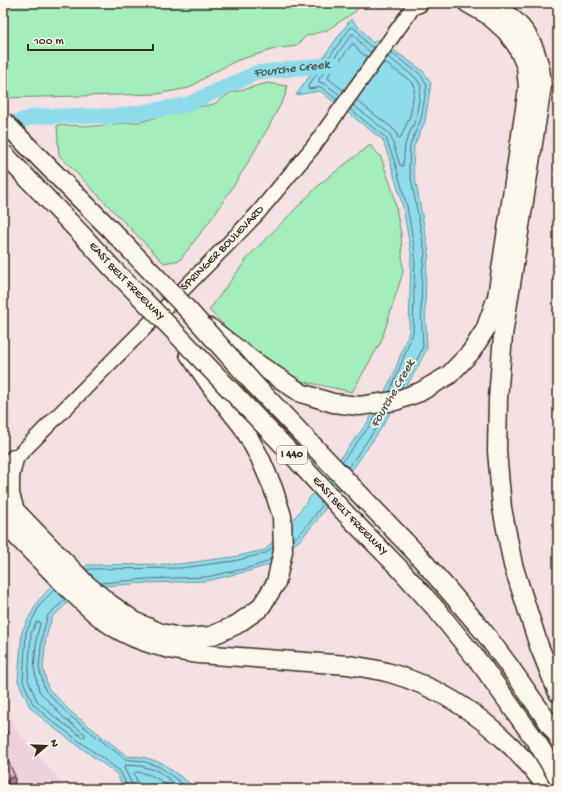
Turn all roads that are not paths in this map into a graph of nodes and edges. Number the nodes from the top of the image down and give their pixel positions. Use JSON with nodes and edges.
{"nodes":[{"id":1,"x":467,"y":3,"type":"edge"},
{"id":2,"x":492,"y":3,"type":"edge"},
{"id":3,"x":414,"y":7,"type":"edge"},
{"id":4,"x":524,"y":43,"type":"junction"},
{"id":5,"x":3,"y":121,"type":"edge"},
{"id":6,"x":3,"y":153,"type":"edge"},
{"id":7,"x":189,"y":312,"type":"junction"},
{"id":8,"x":170,"y":328,"type":"junction"},
{"id":9,"x":9,"y":465,"type":"edge"},
{"id":10,"x":6,"y":517,"type":"edge"},
{"id":11,"x":33,"y":541,"type":"junction"},
{"id":12,"x":558,"y":693,"type":"edge"},
{"id":13,"x":558,"y":736,"type":"edge"},
{"id":14,"x":558,"y":777,"type":"edge"},
{"id":15,"x":548,"y":789,"type":"edge"}],
"edges":[{"from":1,"to":4,"type":"highway"},
{"from":2,"to":4,"type":"highway"},
{"from":3,"to":9,"type":"main road","name":"SPRINGER BOULEVARD"},
{"from":4,"to":7,"type":"highway","bridge":true},
{"from":4,"to":12,"type":"highway"},
{"from":5,"to":7,"type":"highway","name":"EAST BELT FREEWAY","number":"I 440","bridge":true},
{"from":6,"to":8,"type":"highway","name":"EAST BELT FREEWAY","number":"I 440","bridge":true},
{"from":7,"to":13,"type":"highway","name":"EAST BELT FREEWAY","number":"I 440","bridge":true},
{"from":8,"to":11,"type":"highway","bridge":true},
{"from":8,"to":14,"type":"highway","name":"EAST BELT FREEWAY","number":"I 440","bridge":true},
{"from":9,"to":10,"type":"highway"},
{"from":10,"to":11,"type":"highway"},
{"from":11,"to":15,"type":"highway"}]}
